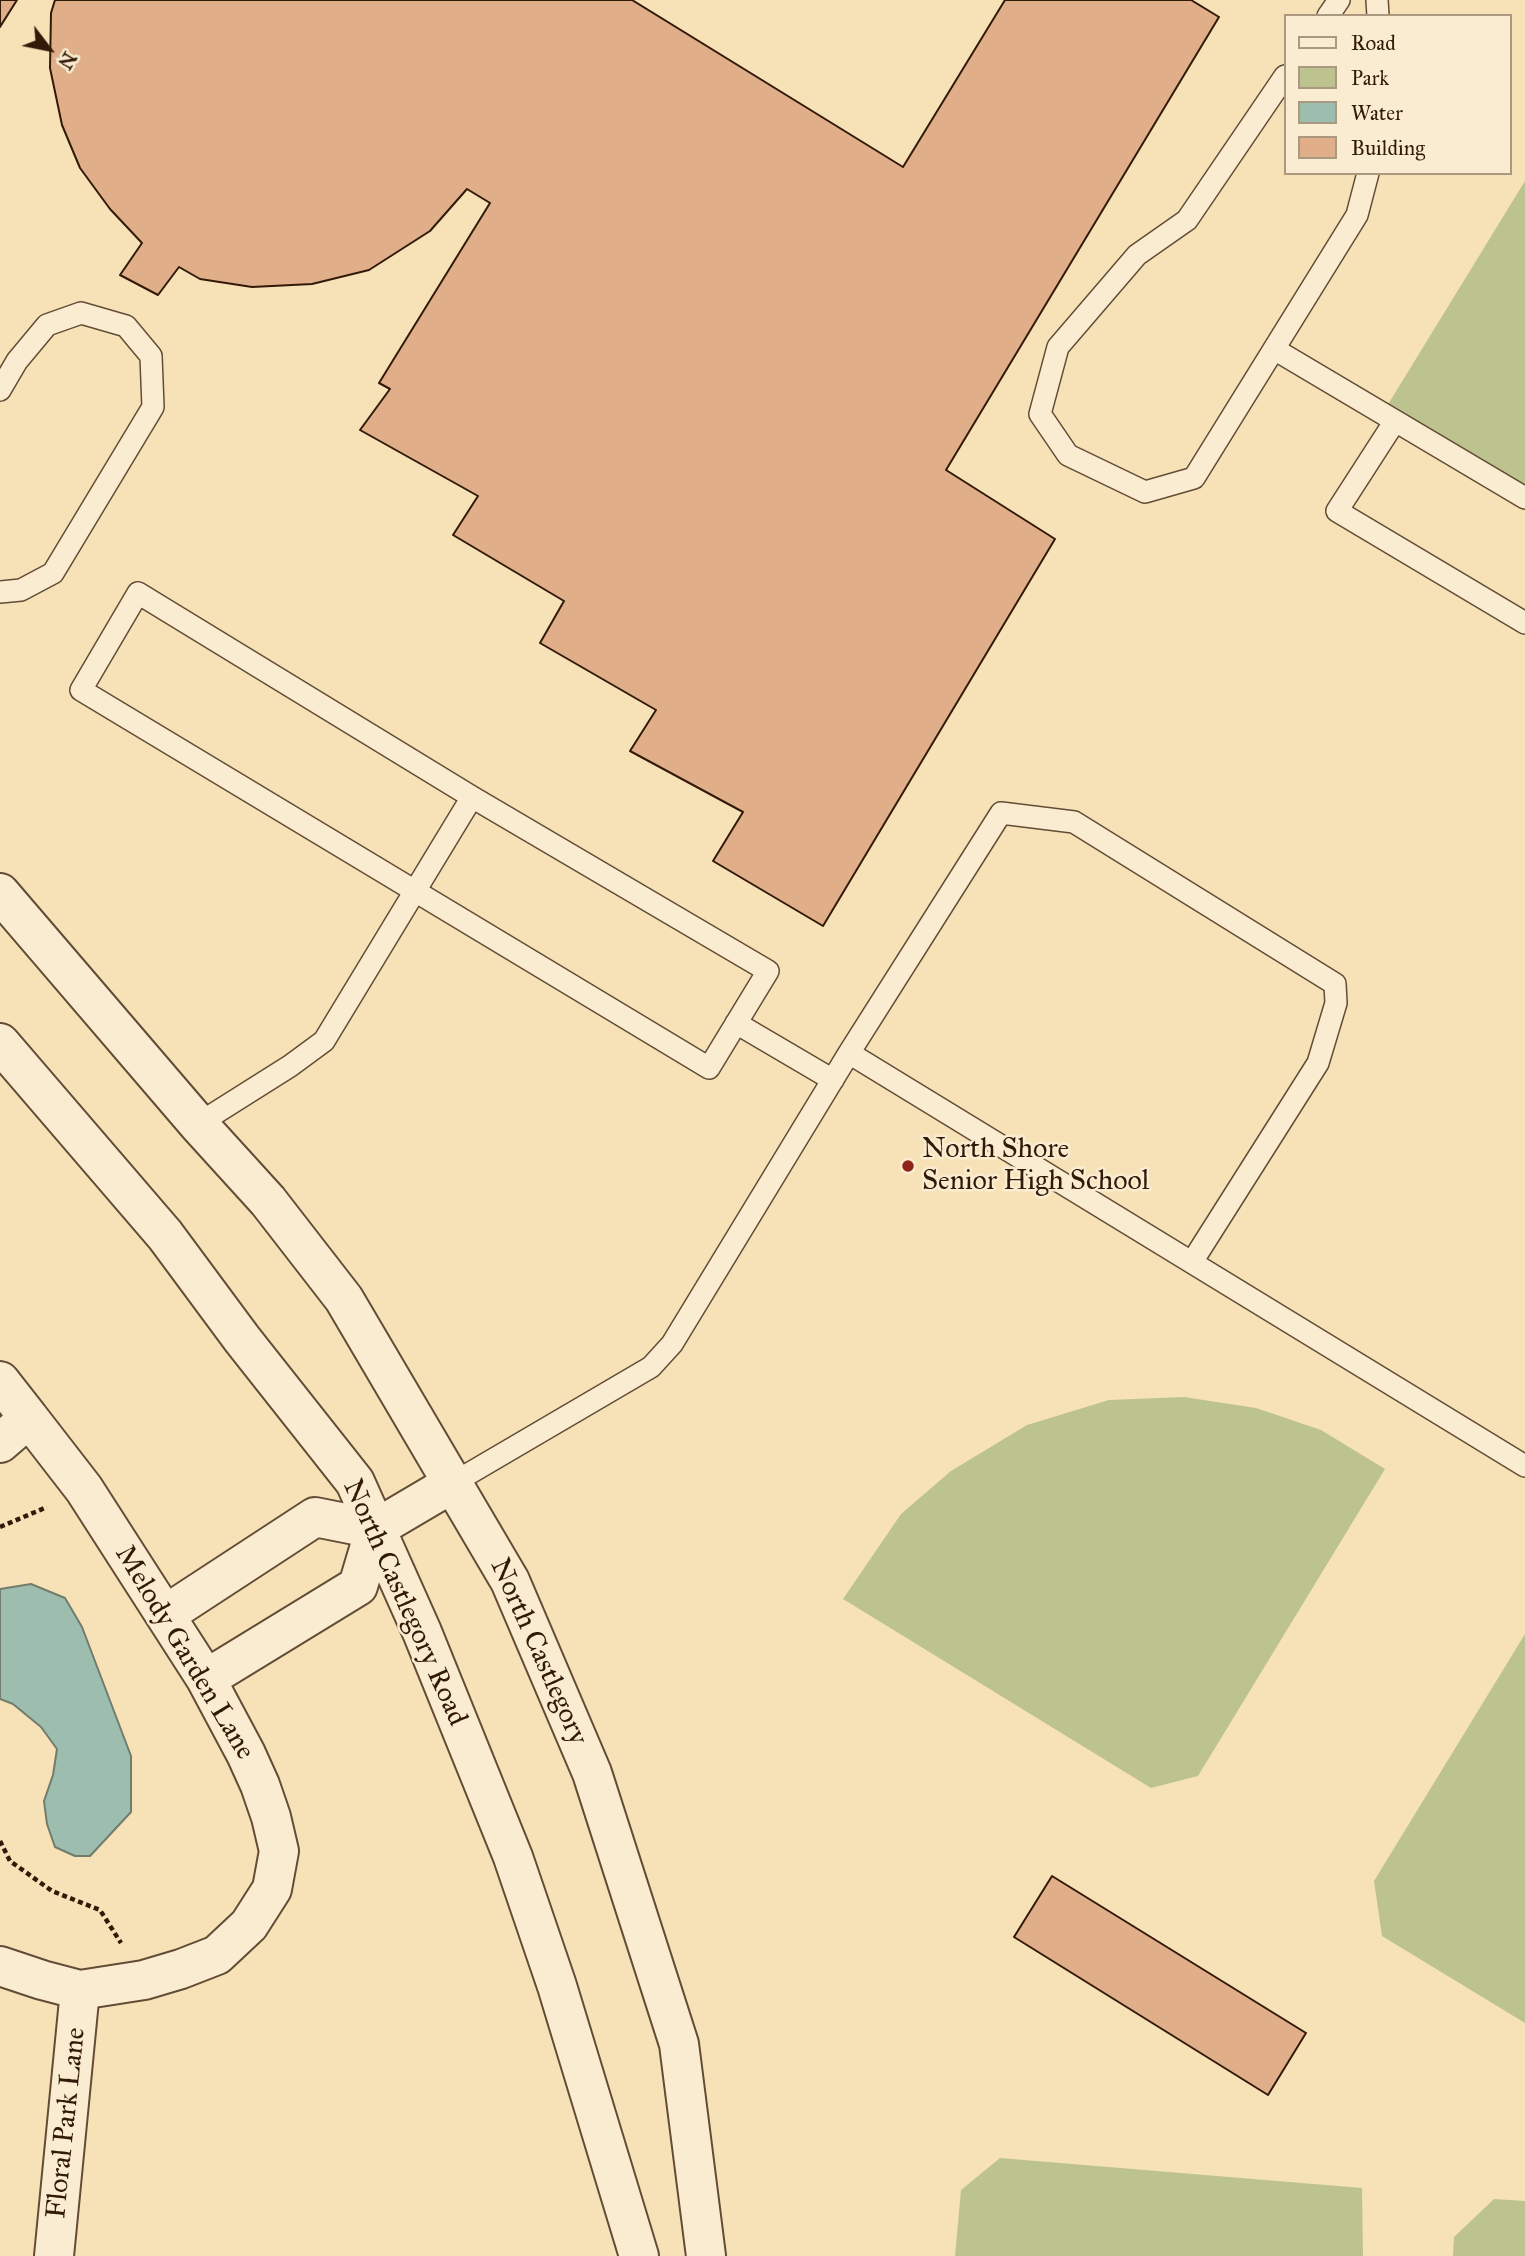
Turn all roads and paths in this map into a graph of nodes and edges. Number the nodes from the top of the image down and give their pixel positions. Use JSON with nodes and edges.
{"nodes":[{"id":1,"x":1284,"y":77,"type":"edge"},
{"id":2,"x":1367,"y":175,"type":"edge"},
{"id":3,"x":1273,"y":349,"type":"junction"},
{"id":4,"x":0,"y":390,"type":"edge"},
{"id":5,"x":1395,"y":421,"type":"junction"},
{"id":6,"x":1525,"y":498,"type":"edge"},
{"id":7,"x":0,"y":592,"type":"edge"},
{"id":8,"x":1525,"y":623,"type":"edge"},
{"id":9,"x":472,"y":797,"type":"junction"},
{"id":10,"x":416,"y":890,"type":"junction"},
{"id":11,"x":0,"y":893,"type":"edge"},
{"id":12,"x":736,"y":1023,"type":"junction"},
{"id":13,"x":0,"y":1043,"type":"edge"},
{"id":14,"x":849,"y":1054,"type":"junction"},
{"id":15,"x":833,"y":1080,"type":"junction"},
{"id":16,"x":198,"y":1124,"type":"junction"},
{"id":17,"x":1192,"y":1262,"type":"junction"},
{"id":18,"x":0,"y":1381,"type":"edge"},
{"id":19,"x":29,"y":1418,"type":"junction"},
{"id":20,"x":0,"y":1443,"type":"edge"},
{"id":21,"x":1525,"y":1466,"type":"edge"},
{"id":22,"x":453,"y":1483,"type":"junction"},
{"id":23,"x":84,"y":1489,"type":"junction"},
{"id":24,"x":0,"y":1527,"type":"edge"},
{"id":25,"x":375,"y":1529,"type":"junction"},
{"id":26,"x":165,"y":1615,"type":"junction"},
{"id":27,"x":206,"y":1679,"type":"junction"},
{"id":28,"x":0,"y":1841,"type":"edge"},
{"id":29,"x":0,"y":1966,"type":"edge"},
{"id":30,"x":144,"y":1980,"type":"junction"},
{"id":31,"x":80,"y":1990,"type":"junction"},
{"id":32,"x":54,"y":2256,"type":"edge"},
{"id":33,"x":639,"y":2256,"type":"edge"},
{"id":34,"x":706,"y":2256,"type":"edge"}],
"edges":[{"from":1,"to":3,"type":"lane"},
{"from":2,"to":3,"type":"lane"},
{"from":3,"to":5,"type":"lane"},
{"from":4,"to":7,"type":"lane"},
{"from":5,"to":6,"type":"lane"},
{"from":5,"to":8,"type":"lane"},
{"from":9,"to":10,"type":"lane"},
{"from":9,"to":10,"type":"lane"},
{"from":9,"to":12,"type":"lane"},
{"from":10,"to":12,"type":"lane"},
{"from":10,"to":16,"type":"lane"},
{"from":11,"to":16,"type":"street"},
{"from":12,"to":15,"type":"lane"},
{"from":13,"to":25,"type":"street","name":"North Castlegory Road"},
{"from":14,"to":15,"type":"lane"},
{"from":14,"to":17,"type":"lane"},
{"from":14,"to":17,"type":"lane"},
{"from":15,"to":22,"type":"lane"},
{"from":16,"to":22,"type":"street","name":"North Castlegory"},
{"from":17,"to":21,"type":"lane"},
{"from":18,"to":19,"type":"street","name":"Melody Garden Lane"},
{"from":19,"to":20,"type":"street"},
{"from":19,"to":23,"type":"street","name":"Melody Garden Lane"},
{"from":22,"to":25,"type":"street"},
{"from":22,"to":34,"type":"street","name":"North Castlegory"},
{"from":23,"to":24,"type":"path"},
{"from":23,"to":26,"type":"street","name":"Melody Garden Lane"},
{"from":25,"to":26,"type":"street"},
{"from":25,"to":27,"type":"street"},
{"from":25,"to":33,"type":"street","name":"North Castlegory Road"},
{"from":26,"to":27,"type":"street","name":"Melody Garden Lane"},
{"from":27,"to":30,"type":"street","name":"Melody Garden Lane"},
{"from":28,"to":30,"type":"path"},
{"from":29,"to":31,"type":"street","name":"Melody Garden Lane"},
{"from":30,"to":31,"type":"street","name":"Melody Garden Lane"},
{"from":31,"to":32,"type":"street","name":"Floral Park Lane"}]}
